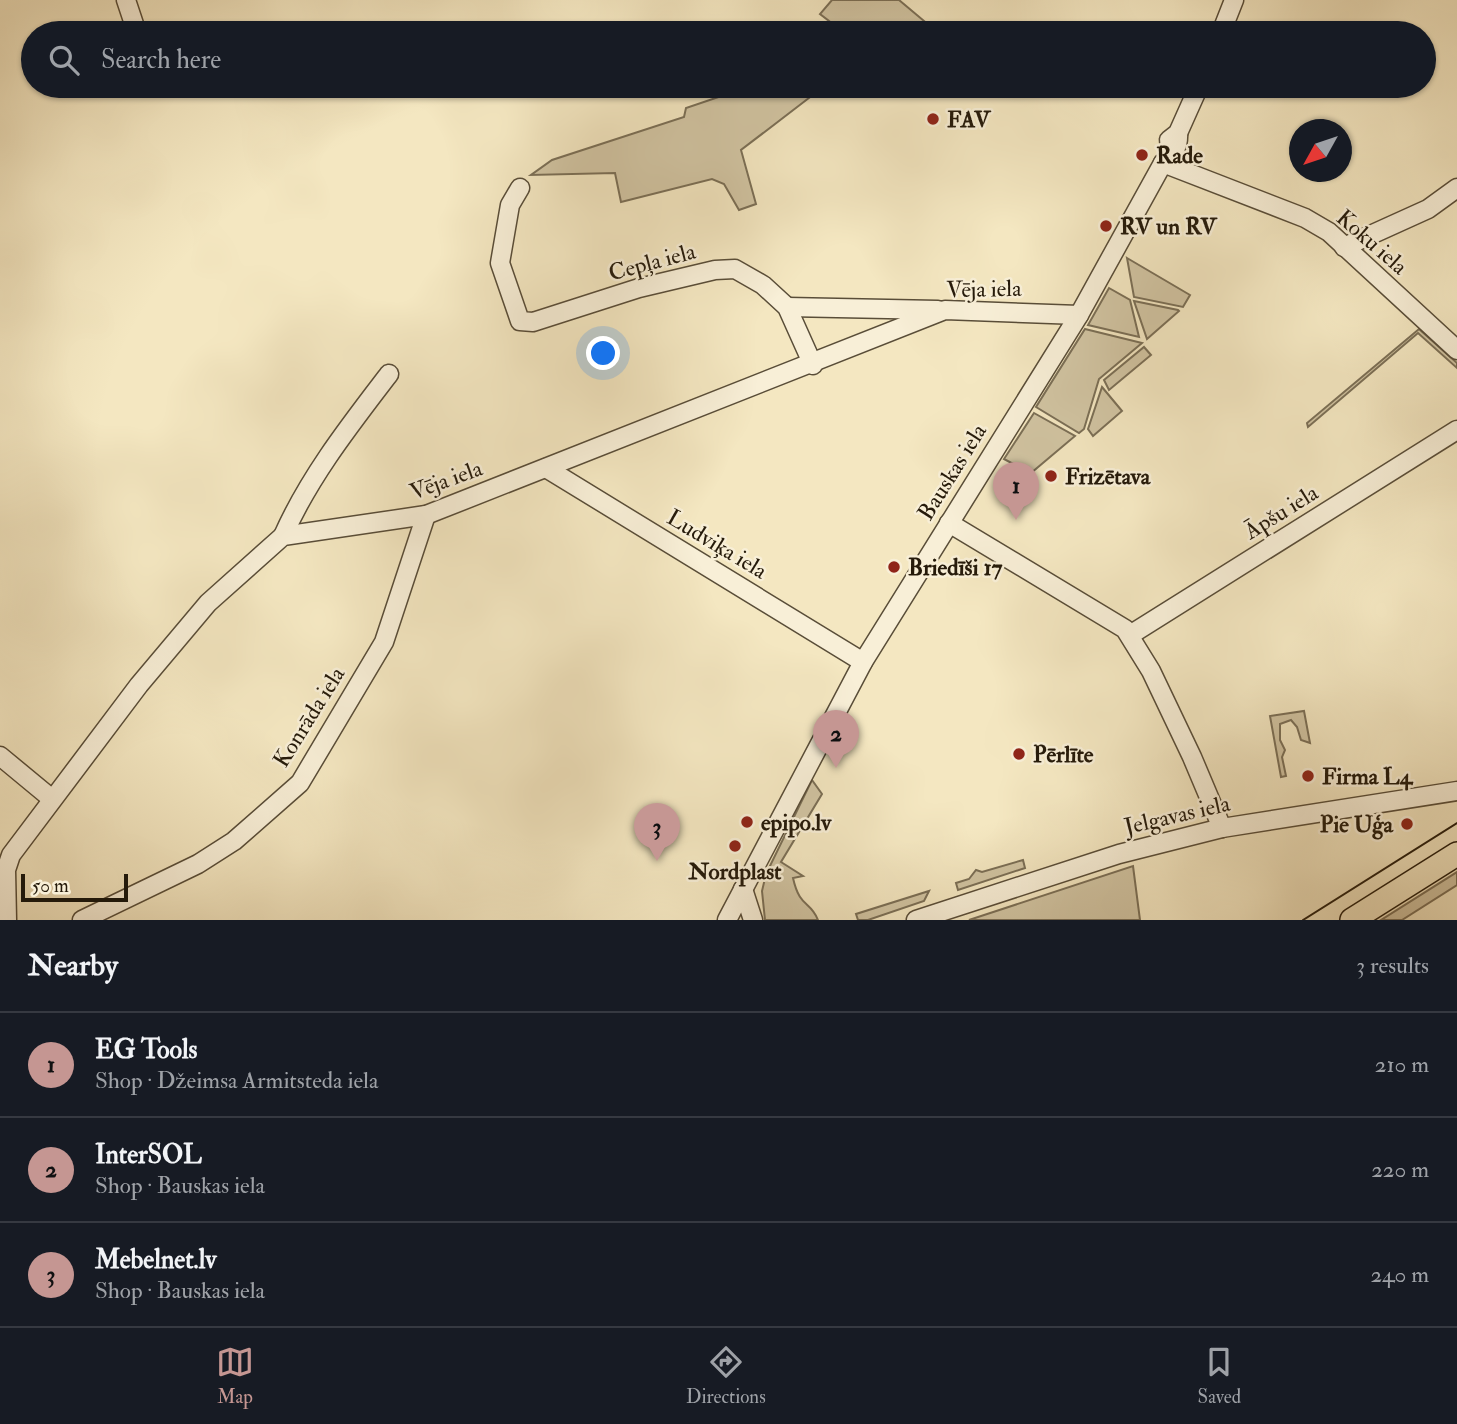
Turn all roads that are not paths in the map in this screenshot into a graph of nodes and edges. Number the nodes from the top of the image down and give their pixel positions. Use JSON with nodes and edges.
{"nodes":[{"id":1,"x":126,"y":0,"type":"edge"},
{"id":2,"x":1234,"y":0,"type":"edge"},
{"id":3,"x":133,"y":21,"type":"edge"},
{"id":4,"x":1226,"y":21,"type":"edge"},
{"id":5,"x":1194,"y":98,"type":"edge"},
{"id":6,"x":1163,"y":163,"type":"junction"},
{"id":7,"x":520,"y":188,"type":"dead end"},
{"id":8,"x":1457,"y":188,"type":"edge"},
{"id":9,"x":1344,"y":247,"type":"junction"},
{"id":10,"x":787,"y":307,"type":"junction"},
{"id":11,"x":946,"y":310,"type":"junction"},
{"id":12,"x":1079,"y":315,"type":"junction"},
{"id":13,"x":1457,"y":350,"type":"edge"},
{"id":14,"x":813,"y":365,"type":"junction"},
{"id":15,"x":389,"y":374,"type":"dead end"},
{"id":16,"x":1457,"y":430,"type":"edge"},
{"id":17,"x":546,"y":468,"type":"junction"},
{"id":18,"x":426,"y":515,"type":"junction"},
{"id":19,"x":949,"y":523,"type":"junction"},
{"id":20,"x":283,"y":536,"type":"junction"},
{"id":21,"x":1130,"y":635,"type":"junction"},
{"id":22,"x":863,"y":662,"type":"junction"},
{"id":23,"x":0,"y":757,"type":"edge"},
{"id":24,"x":1457,"y":791,"type":"edge"},
{"id":25,"x":52,"y":799,"type":"junction"},
{"id":26,"x":1222,"y":828,"type":"junction"},
{"id":27,"x":1457,"y":854,"type":"edge"},
{"id":28,"x":743,"y":889,"type":"junction"},
{"id":29,"x":7,"y":920,"type":"edge"},
{"id":30,"x":82,"y":920,"type":"edge"},
{"id":31,"x":727,"y":920,"type":"edge"},
{"id":32,"x":753,"y":920,"type":"edge"},
{"id":33,"x":916,"y":920,"type":"edge"},
{"id":34,"x":1352,"y":920,"type":"edge"}],
"edges":[{"from":1,"to":3,"type":"street"},
{"from":2,"to":4,"type":"street"},
{"from":5,"to":6,"type":"street","name":"Bauskas iela"},
{"from":6,"to":9,"type":"street","name":"Koku iela"},
{"from":6,"to":12,"type":"street","name":"Bauskas iela"},
{"from":7,"to":10,"type":"street","name":"Cepļa iela"},
{"from":8,"to":9,"type":"street"},
{"from":9,"to":13,"type":"street","name":"Koku iela"},
{"from":10,"to":11,"type":"street"},
{"from":10,"to":14,"type":"street","name":"Cepļa iela"},
{"from":11,"to":12,"type":"street","name":"Vēja iela"},
{"from":11,"to":14,"type":"street","name":"Vēja iela"},
{"from":12,"to":19,"type":"street","name":"Bauskas iela"},
{"from":14,"to":17,"type":"street","name":"Vēja iela"},
{"from":15,"to":20,"type":"street"},
{"from":16,"to":21,"type":"street","name":"Āpšu iela"},
{"from":17,"to":18,"type":"street","name":"Vēja iela"},
{"from":17,"to":22,"type":"street","name":"Ludviķa iela"},
{"from":18,"to":20,"type":"street","name":"Vēja iela"},
{"from":18,"to":30,"type":"street","name":"Konrāda iela"},
{"from":19,"to":21,"type":"street"},
{"from":19,"to":22,"type":"street","name":"Bauskas iela"},
{"from":20,"to":25,"type":"street"},
{"from":21,"to":26,"type":"street"},
{"from":22,"to":28,"type":"street","name":"Bauskas iela"},
{"from":23,"to":25,"type":"street"},
{"from":24,"to":26,"type":"street","name":"Jelgavas iela"},
{"from":25,"to":29,"type":"street"},
{"from":26,"to":33,"type":"street","name":"Jelgavas iela"},
{"from":27,"to":34,"type":"main road"},
{"from":28,"to":31,"type":"street","name":"Bauskas iela"},
{"from":28,"to":32,"type":"street"}]}
